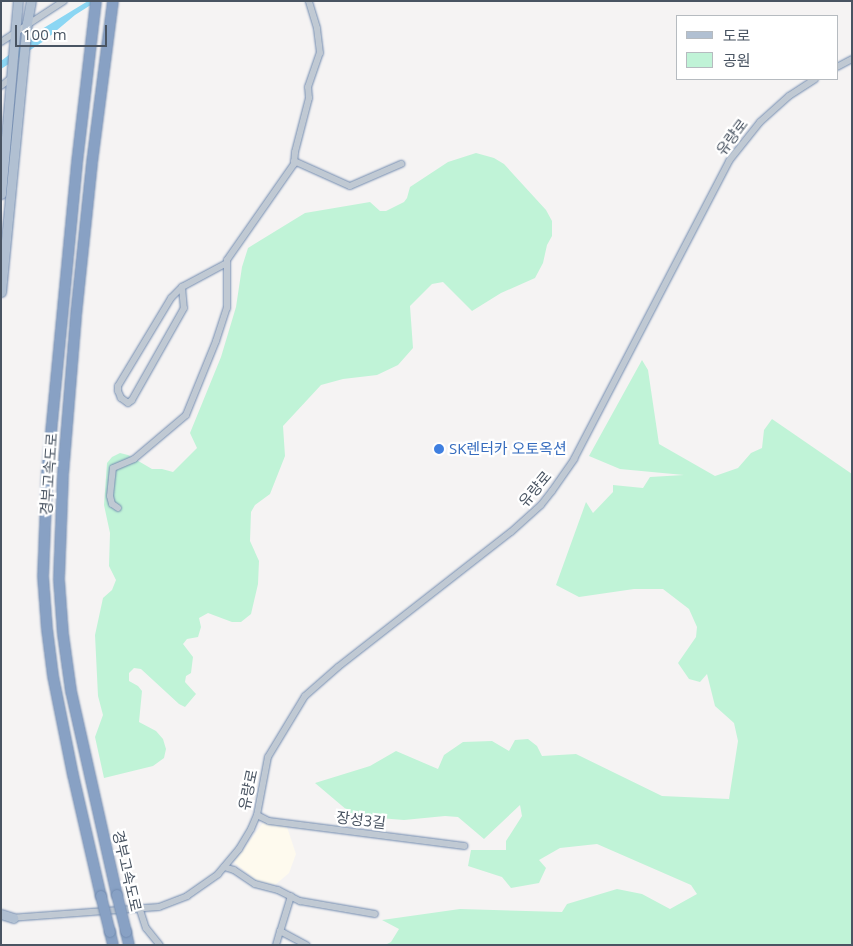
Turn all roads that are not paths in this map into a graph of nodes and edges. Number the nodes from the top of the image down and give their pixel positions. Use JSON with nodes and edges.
{"nodes":[{"id":1,"x":18,"y":1,"type":"edge"},
{"id":2,"x":32,"y":1,"type":"edge"},
{"id":3,"x":64,"y":1,"type":"edge"},
{"id":4,"x":96,"y":1,"type":"edge"},
{"id":5,"x":113,"y":1,"type":"edge"},
{"id":6,"x":309,"y":1,"type":"edge"},
{"id":7,"x":27,"y":24,"type":"junction"},
{"id":8,"x":15,"y":35,"type":"junction"},
{"id":9,"x":1,"y":42,"type":"edge"},
{"id":10,"x":852,"y":59,"type":"edge"},
{"id":11,"x":838,"y":66,"type":"edge"},
{"id":12,"x":11,"y":76,"type":"junction"},
{"id":13,"x":813,"y":80,"type":"edge"},
{"id":14,"x":1,"y":86,"type":"edge"},
{"id":15,"x":294,"y":161,"type":"junction"},
{"id":16,"x":401,"y":164,"type":"dead end"},
{"id":17,"x":1,"y":194,"type":"edge"},
{"id":18,"x":227,"y":263,"type":"junction"},
{"id":19,"x":182,"y":287,"type":"junction"},
{"id":20,"x":1,"y":292,"type":"edge"},
{"id":21,"x":118,"y":508,"type":"dead end"},
{"id":22,"x":257,"y":815,"type":"junction"},
{"id":23,"x":464,"y":846,"type":"dead end"},
{"id":24,"x":224,"y":867,"type":"junction"},
{"id":25,"x":291,"y":896,"type":"junction"},
{"id":26,"x":140,"y":910,"type":"junction"},
{"id":27,"x":375,"y":914,"type":"dead end"},
{"id":28,"x":1,"y":918,"type":"edge"},
{"id":29,"x":13,"y":918,"type":"joint"},
{"id":30,"x":280,"y":931,"type":"junction"},
{"id":31,"x":113,"y":945,"type":"edge"},
{"id":32,"x":129,"y":945,"type":"edge"},
{"id":33,"x":160,"y":945,"type":"edge"},
{"id":34,"x":276,"y":945,"type":"edge"},
{"id":35,"x":306,"y":945,"type":"edge"}],
"edges":[{"from":1,"to":8,"type":"main road"},
{"from":2,"to":7,"type":"main road"},
{"from":3,"to":7,"type":"street"},
{"from":4,"to":31,"type":"highway","name":"경부고속도로","bridge":true},
{"from":5,"to":32,"type":"highway","name":"경부고속도로","bridge":true},
{"from":6,"to":15,"type":"street"},
{"from":7,"to":8,"type":"street"},
{"from":7,"to":20,"type":"main road"},
{"from":8,"to":9,"type":"street"},
{"from":8,"to":12,"type":"main road"},
{"from":10,"to":11,"type":"street"},
{"from":12,"to":14,"type":"street"},
{"from":12,"to":17,"type":"main road"},
{"from":13,"to":22,"type":"street","name":"유량로"},
{"from":15,"to":16,"type":"street"},
{"from":15,"to":18,"type":"street"},
{"from":18,"to":19,"type":"street"},
{"from":18,"to":21,"type":"street"},
{"from":19,"to":19,"type":"street"},
{"from":22,"to":23,"type":"street","name":"장성3길"},
{"from":22,"to":24,"type":"street","name":"유량로"},
{"from":24,"to":25,"type":"street"},
{"from":24,"to":26,"type":"street","name":"유량로"},
{"from":25,"to":27,"type":"street"},
{"from":25,"to":30,"type":"street"},
{"from":26,"to":29,"type":"street","name":"유량로"},
{"from":26,"to":33,"type":"street"},
{"from":28,"to":29,"type":"main road"},
{"from":30,"to":34,"type":"street"},
{"from":30,"to":35,"type":"street"}]}
